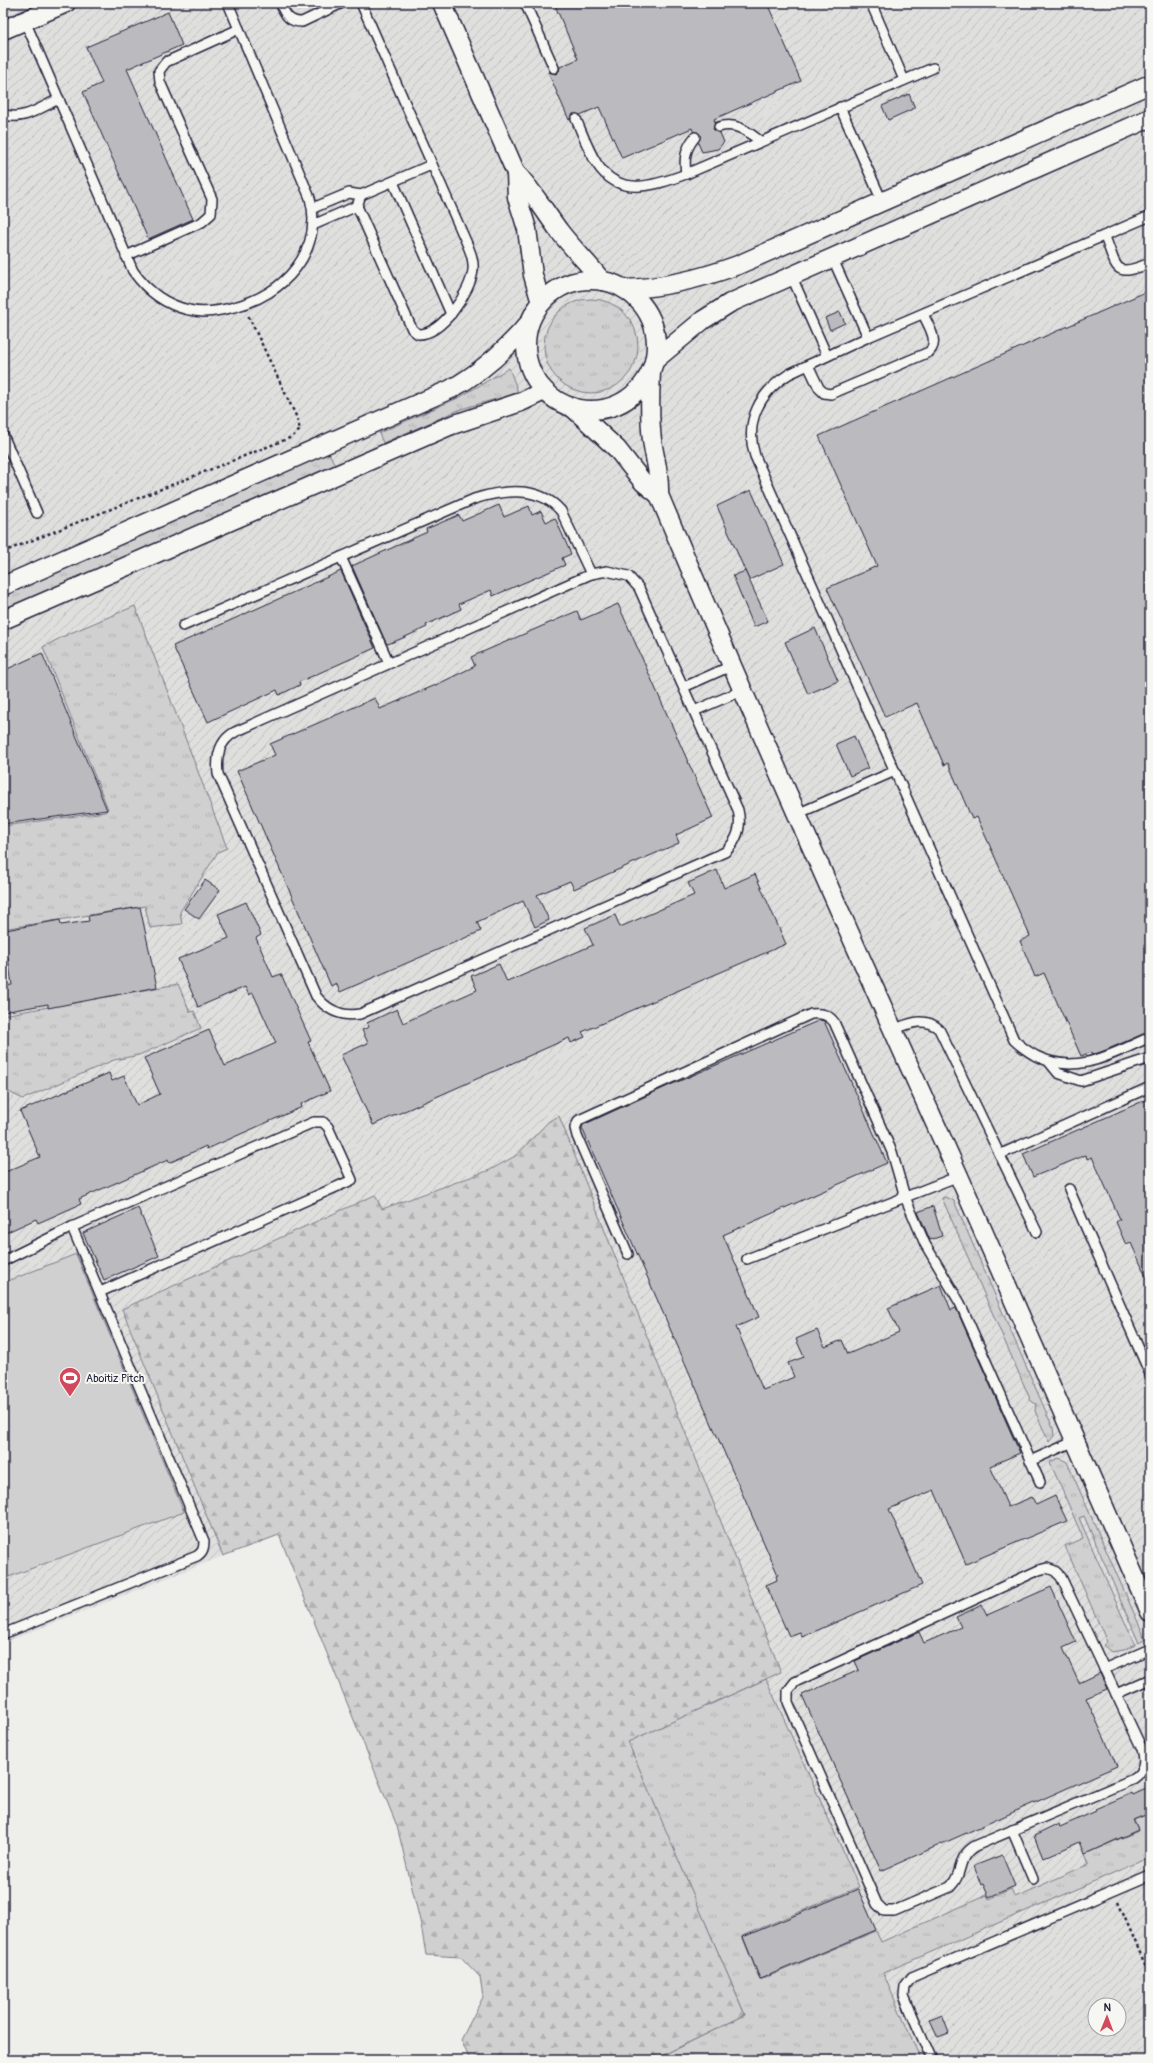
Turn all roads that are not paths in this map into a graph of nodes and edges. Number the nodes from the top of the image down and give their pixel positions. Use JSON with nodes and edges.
{"nodes":[{"id":1,"x":228,"y":3,"type":"edge"},
{"id":2,"x":280,"y":3,"type":"edge"},
{"id":3,"x":342,"y":3,"type":"edge"},
{"id":4,"x":361,"y":3,"type":"edge"},
{"id":5,"x":442,"y":3,"type":"edge"},
{"id":6,"x":525,"y":3,"type":"edge"},
{"id":7,"x":871,"y":3,"type":"edge"},
{"id":8,"x":57,"y":5,"type":"edge"},
{"id":9,"x":25,"y":21,"type":"junction"},
{"id":10,"x":239,"y":29,"type":"junction"},
{"id":11,"x":3,"y":30,"type":"edge"},
{"id":12,"x":554,"y":68,"type":"dead end"},
{"id":13,"x":933,"y":68,"type":"dead end"},
{"id":14,"x":904,"y":80,"type":"junction"},
{"id":15,"x":1150,"y":84,"type":"edge"},
{"id":16,"x":59,"y":99,"type":"junction"},
{"id":17,"x":840,"y":107,"type":"junction"},
{"id":18,"x":3,"y":114,"type":"edge"},
{"id":19,"x":1150,"y":118,"type":"edge"},
{"id":20,"x":576,"y":119,"type":"dead end"},
{"id":21,"x":719,"y":127,"type":"dead end"},
{"id":22,"x":695,"y":137,"type":"dead end"},
{"id":23,"x":760,"y":142,"type":"junction"},
{"id":24,"x":431,"y":165,"type":"junction"},
{"id":25,"x":516,"y":173,"type":"junction"},
{"id":26,"x":686,"y":174,"type":"junction"},
{"id":27,"x":393,"y":182,"type":"junction"},
{"id":28,"x":361,"y":195,"type":"junction"},
{"id":29,"x":882,"y":201,"type":"junction"},
{"id":30,"x":357,"y":206,"type":"junction"},
{"id":31,"x":313,"y":208,"type":"junction"},
{"id":32,"x":1150,"y":216,"type":"edge"},
{"id":33,"x":313,"y":225,"type":"junction"},
{"id":34,"x":1104,"y":237,"type":"junction"},
{"id":35,"x":126,"y":256,"type":"junction"},
{"id":36,"x":832,"y":257,"type":"junction"},
{"id":37,"x":1150,"y":263,"type":"edge"},
{"id":38,"x":791,"y":275,"type":"junction"},
{"id":39,"x":602,"y":281,"type":"junction"},
{"id":40,"x":624,"y":288,"type":"junction"},
{"id":41,"x":540,"y":303,"type":"junction"},
{"id":42,"x":451,"y":314,"type":"junction"},
{"id":43,"x":923,"y":314,"type":"junction"},
{"id":44,"x":529,"y":323,"type":"junction"},
{"id":45,"x":868,"y":337,"type":"junction"},
{"id":46,"x":827,"y":356,"type":"junction"},
{"id":47,"x":808,"y":365,"type":"junction"},
{"id":48,"x":653,"y":366,"type":"junction"},
{"id":49,"x":544,"y":391,"type":"junction"},
{"id":50,"x":572,"y":408,"type":"junction"},
{"id":51,"x":3,"y":434,"type":"edge"},
{"id":52,"x":659,"y":495,"type":"junction"},
{"id":53,"x":37,"y":513,"type":"dead end"},
{"id":54,"x":342,"y":557,"type":"junction"},
{"id":55,"x":591,"y":574,"type":"junction"},
{"id":56,"x":3,"y":586,"type":"edge"},
{"id":57,"x":3,"y":620,"type":"edge"},
{"id":58,"x":183,"y":626,"type":"dead end"},
{"id":59,"x":389,"y":663,"type":"junction"},
{"id":60,"x":731,"y":666,"type":"junction"},
{"id":61,"x":684,"y":687,"type":"junction"},
{"id":62,"x":741,"y":691,"type":"junction"},
{"id":63,"x":694,"y":711,"type":"junction"},
{"id":64,"x":895,"y":772,"type":"junction"},
{"id":65,"x":797,"y":814,"type":"junction"},
{"id":66,"x":892,"y":1030,"type":"junction"},
{"id":67,"x":1150,"y":1038,"type":"edge"},
{"id":68,"x":1150,"y":1058,"type":"edge"},
{"id":69,"x":1049,"y":1062,"type":"junction"},
{"id":70,"x":1150,"y":1087,"type":"edge"},
{"id":71,"x":1001,"y":1154,"type":"junction"},
{"id":72,"x":959,"y":1176,"type":"junction"},
{"id":73,"x":1069,"y":1190,"type":"dead end"},
{"id":74,"x":905,"y":1197,"type":"junction"},
{"id":75,"x":72,"y":1227,"type":"junction"},
{"id":76,"x":1037,"y":1232,"type":"dead end"},
{"id":77,"x":628,"y":1254,"type":"dead end"},
{"id":78,"x":747,"y":1259,"type":"dead end"},
{"id":79,"x":3,"y":1261,"type":"edge"},
{"id":80,"x":100,"y":1292,"type":"junction"},
{"id":81,"x":1150,"y":1374,"type":"edge"},
{"id":82,"x":1075,"y":1441,"type":"junction"},
{"id":83,"x":1030,"y":1461,"type":"junction"},
{"id":84,"x":1040,"y":1482,"type":"dead end"},
{"id":85,"x":1150,"y":1612,"type":"edge"},
{"id":86,"x":3,"y":1634,"type":"edge"},
{"id":87,"x":1150,"y":1649,"type":"edge"},
{"id":88,"x":1104,"y":1669,"type":"junction"},
{"id":89,"x":1150,"y":1679,"type":"edge"},
{"id":90,"x":1116,"y":1694,"type":"junction"},
{"id":91,"x":1012,"y":1830,"type":"junction"},
{"id":92,"x":1150,"y":1875,"type":"edge"},
{"id":93,"x":1033,"y":1879,"type":"dead end"},
{"id":94,"x":932,"y":2060,"type":"edge"}],
"edges":[{"from":1,"to":10,"type":"lane"},
{"from":2,"to":3,"type":"lane"},
{"from":4,"to":24,"type":"lane"},
{"from":5,"to":25,"type":"street"},
{"from":6,"to":12,"type":"lane"},
{"from":7,"to":14,"type":"lane"},
{"from":8,"to":9,"type":"street"},
{"from":9,"to":11,"type":"street"},
{"from":9,"to":16,"type":"lane"},
{"from":10,"to":31,"type":"lane"},
{"from":10,"to":35,"type":"lane"},
{"from":13,"to":14,"type":"lane"},
{"from":14,"to":17,"type":"lane"},
{"from":15,"to":29,"type":"street"},
{"from":16,"to":18,"type":"lane"},
{"from":16,"to":35,"type":"lane"},
{"from":17,"to":23,"type":"lane"},
{"from":17,"to":29,"type":"lane"},
{"from":19,"to":36,"type":"street"},
{"from":20,"to":26,"type":"lane"},
{"from":21,"to":23,"type":"lane"},
{"from":22,"to":26,"type":"lane"},
{"from":23,"to":26,"type":"lane"},
{"from":24,"to":27,"type":"lane"},
{"from":24,"to":42,"type":"lane"},
{"from":25,"to":39,"type":"street"},
{"from":25,"to":41,"type":"street"},
{"from":27,"to":28,"type":"lane"},
{"from":27,"to":42,"type":"lane"},
{"from":28,"to":30,"type":"lane"},
{"from":28,"to":31,"type":"lane"},
{"from":29,"to":40,"type":"street"},
{"from":30,"to":33,"type":"lane"},
{"from":30,"to":42,"type":"lane"},
{"from":31,"to":33,"type":"lane"},
{"from":32,"to":34,"type":"lane"},
{"from":33,"to":35,"type":"lane"},
{"from":34,"to":37,"type":"lane"},
{"from":34,"to":43,"type":"lane"},
{"from":36,"to":38,"type":"street"},
{"from":36,"to":45,"type":"lane"},
{"from":38,"to":46,"type":"lane"},
{"from":38,"to":48,"type":"street"},
{"from":39,"to":40,"type":"street"},
{"from":39,"to":41,"type":"street"},
{"from":40,"to":48,"type":"street"},
{"from":41,"to":44,"type":"street"},
{"from":43,"to":45,"type":"lane"},
{"from":43,"to":47,"type":"lane"},
{"from":44,"to":49,"type":"street"},
{"from":44,"to":56,"type":"street"},
{"from":45,"to":46,"type":"lane"},
{"from":46,"to":47,"type":"lane"},
{"from":47,"to":64,"type":"lane"},
{"from":48,"to":50,"type":"street"},
{"from":48,"to":52,"type":"street"},
{"from":49,"to":50,"type":"street"},
{"from":49,"to":57,"type":"street"},
{"from":50,"to":52,"type":"street"},
{"from":51,"to":53,"type":"lane"},
{"from":52,"to":60,"type":"street"},
{"from":54,"to":55,"type":"lane"},
{"from":54,"to":58,"type":"lane"},
{"from":54,"to":59,"type":"lane"},
{"from":55,"to":59,"type":"lane"},
{"from":55,"to":61,"type":"lane"},
{"from":59,"to":63,"type":"lane"},
{"from":60,"to":61,"type":"lane"},
{"from":60,"to":62,"type":"street"},
{"from":61,"to":63,"type":"lane"},
{"from":62,"to":63,"type":"lane"},
{"from":62,"to":65,"type":"street"},
{"from":64,"to":65,"type":"lane"},
{"from":64,"to":69,"type":"lane"},
{"from":65,"to":66,"type":"street"},
{"from":66,"to":71,"type":"lane"},
{"from":66,"to":72,"type":"street"},
{"from":67,"to":69,"type":"lane"},
{"from":68,"to":69,"type":"lane"},
{"from":70,"to":71,"type":"lane"},
{"from":71,"to":76,"type":"lane"},
{"from":72,"to":74,"type":"lane"},
{"from":72,"to":82,"type":"street"},
{"from":73,"to":81,"type":"lane"},
{"from":74,"to":77,"type":"lane"},
{"from":74,"to":78,"type":"lane"},
{"from":74,"to":83,"type":"lane"},
{"from":75,"to":79,"type":"lane"},
{"from":75,"to":80,"type":"lane"},
{"from":75,"to":80,"type":"lane"},
{"from":80,"to":86,"type":"lane"},
{"from":82,"to":83,"type":"lane"},
{"from":82,"to":85,"type":"street"},
{"from":83,"to":84,"type":"lane"},
{"from":87,"to":88,"type":"lane"},
{"from":88,"to":90,"type":"lane"},
{"from":88,"to":91,"type":"lane"},
{"from":89,"to":90,"type":"lane"},
{"from":90,"to":91,"type":"lane"},
{"from":91,"to":93,"type":"lane"},
{"from":92,"to":94,"type":"lane"}]}
